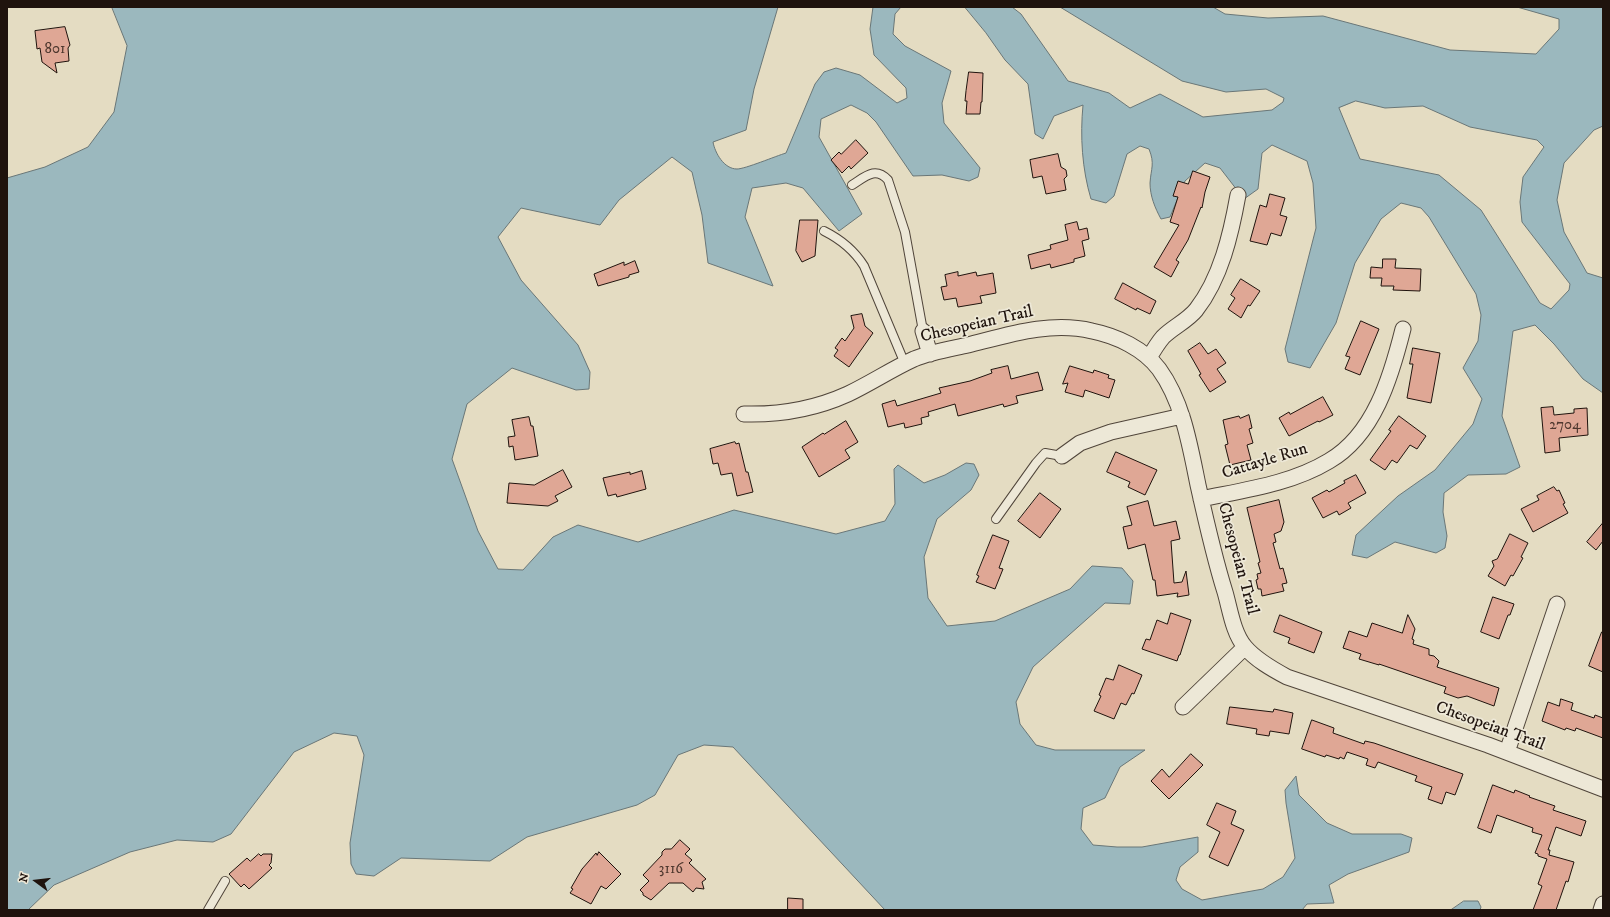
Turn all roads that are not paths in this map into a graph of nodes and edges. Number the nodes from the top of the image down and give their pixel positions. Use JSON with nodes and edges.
{"nodes":[{"id":1,"x":852,"y":185,"type":"dead end"},
{"id":2,"x":1238,"y":195,"type":"dead end"},
{"id":3,"x":824,"y":232,"type":"dead end"},
{"id":4,"x":1402,"y":329,"type":"dead end"},
{"id":5,"x":923,"y":331,"type":"joint"},
{"id":6,"x":930,"y":354,"type":"junction"},
{"id":7,"x":1149,"y":358,"type":"junction"},
{"id":8,"x":905,"y":364,"type":"junction"},
{"id":9,"x":744,"y":414,"type":"dead end"},
{"id":10,"x":1182,"y":416,"type":"junction"},
{"id":11,"x":1062,"y":456,"type":"joint"},
{"id":12,"x":1201,"y":499,"type":"junction"},
{"id":13,"x":996,"y":518,"type":"dead end"},
{"id":14,"x":1557,"y":604,"type":"dead end"},
{"id":15,"x":1245,"y":647,"type":"junction"},
{"id":16,"x":1183,"y":707,"type":"dead end"},
{"id":17,"x":1507,"y":752,"type":"junction"},
{"id":18,"x":1603,"y":789,"type":"edge"},
{"id":19,"x":225,"y":880,"type":"dead end"},
{"id":20,"x":1603,"y":904,"type":"edge"},
{"id":21,"x":208,"y":910,"type":"edge"},
{"id":22,"x":1601,"y":910,"type":"edge"}],
"edges":[{"from":1,"to":5,"type":"lane"},
{"from":2,"to":7,"type":"street"},
{"from":3,"to":8,"type":"lane"},
{"from":4,"to":12,"type":"street","name":"Cattayle Run"},
{"from":5,"to":6,"type":"street"},
{"from":6,"to":7,"type":"street","name":"Chesopeian Trail"},
{"from":6,"to":8,"type":"street","name":"Chesopeian Trail"},
{"from":7,"to":10,"type":"street","name":"Chesopeian Trail"},
{"from":8,"to":9,"type":"street","name":"Chesopeian Trail"},
{"from":10,"to":11,"type":"street"},
{"from":10,"to":12,"type":"street","name":"Chesopeian Trail"},
{"from":11,"to":13,"type":"lane"},
{"from":12,"to":15,"type":"street","name":"Chesopeian Trail"},
{"from":14,"to":17,"type":"street"},
{"from":15,"to":16,"type":"street"},
{"from":15,"to":17,"type":"street","name":"Chesopeian Trail"},
{"from":17,"to":18,"type":"street","name":"Chesopeian Trail"},
{"from":19,"to":21,"type":"lane"},
{"from":20,"to":22,"type":"street"}]}
